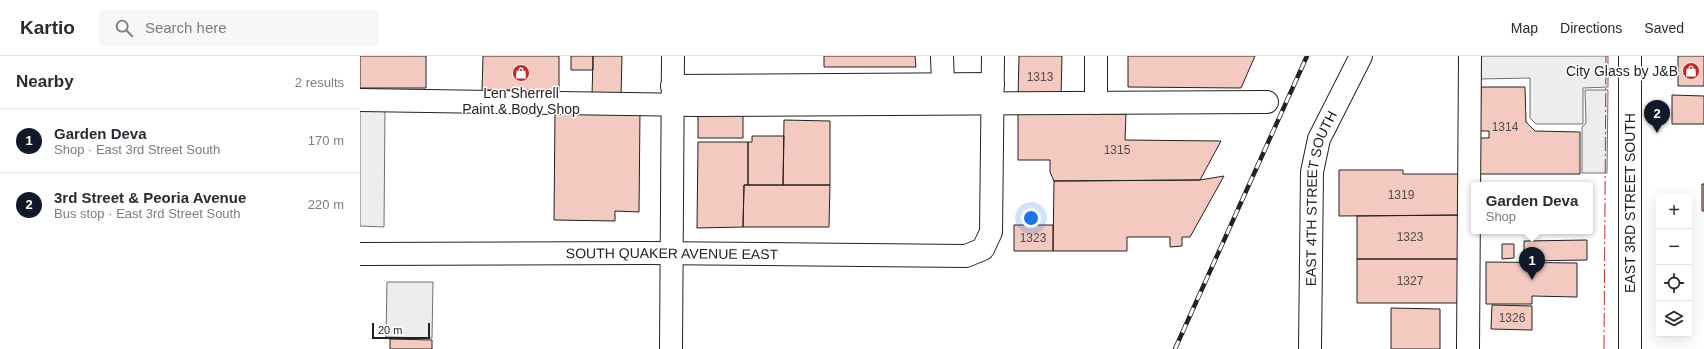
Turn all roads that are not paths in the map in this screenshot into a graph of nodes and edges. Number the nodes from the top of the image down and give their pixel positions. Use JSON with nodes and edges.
{"nodes":[{"id":1,"x":673,"y":56,"type":"edge"},
{"id":2,"x":942,"y":56,"type":"edge"},
{"id":3,"x":993,"y":56,"type":"edge"},
{"id":4,"x":1096,"y":56,"type":"edge"},
{"id":5,"x":1361,"y":56,"type":"edge"},
{"id":6,"x":1470,"y":56,"type":"edge"},
{"id":7,"x":1630,"y":56,"type":"edge"},
{"id":8,"x":943,"y":85,"type":"junction"},
{"id":9,"x":993,"y":94,"type":"junction"},
{"id":10,"x":672,"y":95,"type":"junction"},
{"id":11,"x":360,"y":100,"type":"edge"},
{"id":12,"x":1267,"y":102,"type":"dead end"},
{"id":13,"x":1096,"y":103,"type":"junction"},
{"id":14,"x":673,"y":253,"type":"junction"},
{"id":15,"x":360,"y":254,"type":"edge"},
{"id":16,"x":671,"y":349,"type":"edge"},
{"id":17,"x":1310,"y":349,"type":"edge"},
{"id":18,"x":1468,"y":349,"type":"edge"},
{"id":19,"x":1630,"y":349,"type":"edge"}],
"edges":[{"from":1,"to":10,"type":"street"},
{"from":2,"to":8,"type":"street"},
{"from":3,"to":9,"type":"street"},
{"from":4,"to":13,"type":"street"},
{"from":5,"to":17,"type":"street","name":"EAST 4TH STREET SOUTH"},
{"from":6,"to":18,"type":"street"},
{"from":7,"to":19,"type":"street","name":"EAST 3RD STREET SOUTH"},
{"from":8,"to":9,"type":"street"},
{"from":8,"to":10,"type":"street"},
{"from":9,"to":10,"type":"street"},
{"from":9,"to":13,"type":"street"},
{"from":9,"to":14,"type":"street","name":"SOUTH QUAKER AVENUE EAST"},
{"from":10,"to":11,"type":"street"},
{"from":10,"to":14,"type":"street"},
{"from":12,"to":13,"type":"street"},
{"from":14,"to":15,"type":"street","name":"SOUTH QUAKER AVENUE EAST"},
{"from":14,"to":16,"type":"street"}]}
